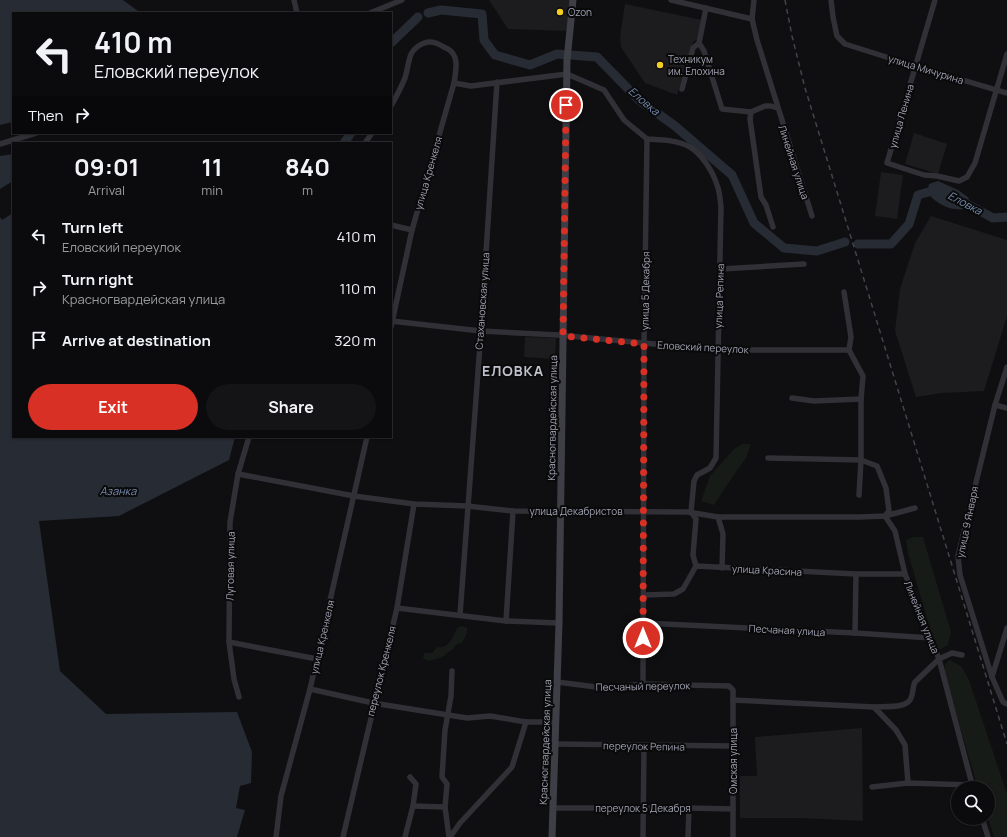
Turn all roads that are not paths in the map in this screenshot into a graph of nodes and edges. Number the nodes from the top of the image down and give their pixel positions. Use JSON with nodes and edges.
{"nodes":[{"id":1,"x":294,"y":0,"type":"edge"},
{"id":2,"x":402,"y":0,"type":"edge"},
{"id":3,"x":573,"y":0,"type":"edge"},
{"id":4,"x":671,"y":0,"type":"edge"},
{"id":5,"x":754,"y":0,"type":"edge"},
{"id":6,"x":832,"y":0,"type":"edge"},
{"id":7,"x":935,"y":0,"type":"edge"},
{"id":8,"x":706,"y":8,"type":"junction"},
{"id":9,"x":297,"y":12,"type":"edge"},
{"id":10,"x":372,"y":12,"type":"edge"},
{"id":11,"x":752,"y":19,"type":"junction"},
{"id":12,"x":699,"y":43,"type":"junction"},
{"id":13,"x":1007,"y":54,"type":"edge"},
{"id":14,"x":915,"y":66,"type":"junction"},
{"id":15,"x":567,"y":74,"type":"junction"},
{"id":16,"x":497,"y":82,"type":"junction"},
{"id":17,"x":454,"y":83,"type":"junction"},
{"id":18,"x":682,"y":89,"type":"dead end"},
{"id":19,"x":996,"y":90,"type":"junction"},
{"id":20,"x":1007,"y":93,"type":"edge"},
{"id":21,"x":392,"y":104,"type":"edge"},
{"id":22,"x":777,"y":108,"type":"junction"},
{"id":23,"x":751,"y":112,"type":"junction"},
{"id":24,"x":33,"y":134,"type":"edge"},
{"id":25,"x":647,"y":139,"type":"junction"},
{"id":26,"x":2,"y":144,"type":"edge"},
{"id":27,"x":812,"y":216,"type":"dead end"},
{"id":28,"x":392,"y":225,"type":"edge"},
{"id":29,"x":773,"y":227,"type":"dead end"},
{"id":30,"x":412,"y":230,"type":"junction"},
{"id":31,"x":804,"y":264,"type":"dead end"},
{"id":32,"x":721,"y":269,"type":"junction"},
{"id":33,"x":844,"y":292,"type":"dead end"},
{"id":34,"x":392,"y":319,"type":"edge"},
{"id":35,"x":392,"y":323,"type":"edge"},
{"id":36,"x":481,"y":331,"type":"junction"},
{"id":37,"x":563,"y":336,"type":"junction"},
{"id":38,"x":644,"y":344,"type":"junction"},
{"id":39,"x":718,"y":350,"type":"junction"},
{"id":40,"x":849,"y":350,"type":"junction"},
{"id":41,"x":1007,"y":366,"type":"edge"},
{"id":42,"x":792,"y":398,"type":"dead end"},
{"id":43,"x":861,"y":399,"type":"junction"},
{"id":44,"x":995,"y":405,"type":"junction"},
{"id":45,"x":1007,"y":408,"type":"edge"},
{"id":46,"x":249,"y":438,"type":"edge"},
{"id":47,"x":367,"y":438,"type":"edge"},
{"id":48,"x":768,"y":458,"type":"dead end"},
{"id":49,"x":861,"y":460,"type":"junction"},
{"id":50,"x":238,"y":474,"type":"junction"},
{"id":51,"x":859,"y":495,"type":"dead end"},
{"id":52,"x":354,"y":496,"type":"junction"},
{"id":53,"x":414,"y":504,"type":"junction"},
{"id":54,"x":467,"y":506,"type":"junction"},
{"id":55,"x":916,"y":508,"type":"dead end"},
{"id":56,"x":513,"y":511,"type":"junction"},
{"id":57,"x":560,"y":511,"type":"junction"},
{"id":58,"x":643,"y":512,"type":"junction"},
{"id":59,"x":691,"y":512,"type":"junction"},
{"id":60,"x":886,"y":516,"type":"junction"},
{"id":61,"x":718,"y":518,"type":"junction"},
{"id":62,"x":696,"y":566,"type":"junction"},
{"id":63,"x":722,"y":568,"type":"junction"},
{"id":64,"x":856,"y":574,"type":"junction"},
{"id":65,"x":905,"y":574,"type":"junction"},
{"id":66,"x":644,"y":595,"type":"junction"},
{"id":67,"x":397,"y":608,"type":"junction"},
{"id":68,"x":460,"y":615,"type":"junction"},
{"id":69,"x":506,"y":621,"type":"junction"},
{"id":70,"x":559,"y":623,"type":"junction"},
{"id":71,"x":643,"y":623,"type":"junction"},
{"id":72,"x":1007,"y":628,"type":"edge"},
{"id":73,"x":855,"y":633,"type":"junction"},
{"id":74,"x":931,"y":638,"type":"junction"},
{"id":75,"x":229,"y":642,"type":"junction"},
{"id":76,"x":962,"y":654,"type":"dead end"},
{"id":77,"x":939,"y":659,"type":"junction"},
{"id":78,"x":317,"y":660,"type":"junction"},
{"id":79,"x":452,"y":671,"type":"dead end"},
{"id":80,"x":992,"y":677,"type":"junction"},
{"id":81,"x":557,"y":682,"type":"junction"},
{"id":82,"x":643,"y":684,"type":"junction"},
{"id":83,"x":729,"y":686,"type":"joint"},
{"id":84,"x":310,"y":689,"type":"junction"},
{"id":85,"x":239,"y":697,"type":"dead end"},
{"id":86,"x":733,"y":700,"type":"junction"},
{"id":87,"x":373,"y":703,"type":"junction"},
{"id":88,"x":1007,"y":704,"type":"edge"},
{"id":89,"x":874,"y":707,"type":"junction"},
{"id":90,"x":447,"y":715,"type":"junction"},
{"id":91,"x":526,"y":722,"type":"junction"},
{"id":92,"x":556,"y":722,"type":"junction"},
{"id":93,"x":555,"y":744,"type":"junction"},
{"id":94,"x":644,"y":746,"type":"junction"},
{"id":95,"x":733,"y":746,"type":"junction"},
{"id":96,"x":410,"y":776,"type":"dead end"},
{"id":97,"x":971,"y":781,"type":"edge"},
{"id":98,"x":908,"y":782,"type":"junction"},
{"id":99,"x":951,"y":785,"type":"edge"},
{"id":100,"x":872,"y":788,"type":"dead end"},
{"id":101,"x":413,"y":806,"type":"junction"},
{"id":102,"x":445,"y":807,"type":"junction"},
{"id":103,"x":553,"y":808,"type":"junction"},
{"id":104,"x":689,"y":808,"type":"junction"},
{"id":105,"x":643,"y":809,"type":"junction"},
{"id":106,"x":733,"y":809,"type":"junction"},
{"id":107,"x":984,"y":825,"type":"edge"},
{"id":108,"x":276,"y":837,"type":"edge"},
{"id":109,"x":343,"y":837,"type":"edge"},
{"id":110,"x":405,"y":837,"type":"edge"},
{"id":111,"x":449,"y":837,"type":"edge"},
{"id":112,"x":552,"y":837,"type":"edge"},
{"id":113,"x":643,"y":837,"type":"edge"},
{"id":114,"x":688,"y":837,"type":"edge"},
{"id":115,"x":733,"y":837,"type":"edge"},
{"id":116,"x":988,"y":837,"type":"edge"}],
"edges":[{"from":1,"to":9,"type":"street"},
{"from":2,"to":10,"type":"street"},
{"from":3,"to":15,"type":"main road","name":"Красногвардейская улица"},
{"from":4,"to":8,"type":"street"},
{"from":5,"to":11,"type":"street","name":"Линейная улица"},
{"from":6,"to":14,"type":"street","name":"улица Мичурина"},
{"from":7,"to":14,"type":"street","name":"улица Ленина"},
{"from":8,"to":11,"type":"street"},
{"from":8,"to":12,"type":"street"},
{"from":11,"to":22,"type":"street","name":"Линейная улица"},
{"from":12,"to":18,"type":"street"},
{"from":12,"to":23,"type":"street"},
{"from":13,"to":19,"type":"street"},
{"from":14,"to":19,"type":"street","name":"улица Мичурина"},
{"from":14,"to":19,"type":"street","name":"улица Ленина"},
{"from":15,"to":16,"type":"street"},
{"from":15,"to":25,"type":"street"},
{"from":15,"to":37,"type":"main road","name":"Красногвардейская улица"},
{"from":16,"to":17,"type":"street"},
{"from":16,"to":36,"type":"street","name":"Стахановская улица"},
{"from":17,"to":21,"type":"street","name":"улица Кренкеля"},
{"from":17,"to":30,"type":"street","name":"улица Кренкеля"},
{"from":19,"to":20,"type":"street","name":"улица Мичурина"},
{"from":22,"to":23,"type":"street"},
{"from":22,"to":27,"type":"street","name":"Линейная улица"},
{"from":23,"to":29,"type":"street"},
{"from":24,"to":26,"type":"street"},
{"from":25,"to":32,"type":"street","name":"улица Репина"},
{"from":25,"to":38,"type":"street","name":"улица 5 Декабря"},
{"from":28,"to":30,"type":"street"},
{"from":30,"to":34,"type":"street","name":"улица Кренкеля"},
{"from":31,"to":32,"type":"street"},
{"from":32,"to":39,"type":"street","name":"улица Репина"},
{"from":33,"to":40,"type":"street"},
{"from":35,"to":36,"type":"street","name":"Еловский переулок"},
{"from":36,"to":37,"type":"street","name":"Еловский переулок"},
{"from":36,"to":54,"type":"street","name":"Стахановская улица"},
{"from":37,"to":38,"type":"street","name":"Еловский переулок"},
{"from":37,"to":57,"type":"main road","name":"Красногвардейская улица"},
{"from":38,"to":39,"type":"street","name":"Еловский переулок"},
{"from":38,"to":58,"type":"street","name":"улица 5 Декабря"},
{"from":39,"to":40,"type":"street","name":"Еловский переулок"},
{"from":39,"to":59,"type":"street","name":"улица Репина"},
{"from":40,"to":43,"type":"street"},
{"from":41,"to":44,"type":"street","name":"улица 9 Января"},
{"from":42,"to":43,"type":"street"},
{"from":43,"to":49,"type":"street"},
{"from":44,"to":45,"type":"street"},
{"from":44,"to":80,"type":"street","name":"улица 9 Января"},
{"from":46,"to":50,"type":"street","name":"Луговая улица"},
{"from":47,"to":52,"type":"street","name":"улица Кренкеля"},
{"from":48,"to":49,"type":"street"},
{"from":49,"to":51,"type":"street"},
{"from":49,"to":60,"type":"street"},
{"from":50,"to":52,"type":"street","name":"улица Декабристов"},
{"from":50,"to":75,"type":"street","name":"Луговая улица"},
{"from":52,"to":53,"type":"street","name":"улица Декабристов"},
{"from":52,"to":78,"type":"street","name":"улица Кренкеля"},
{"from":53,"to":54,"type":"street","name":"улица Декабристов"},
{"from":53,"to":67,"type":"street","name":"переулок Кренкеля"},
{"from":54,"to":56,"type":"street","name":"улица Декабристов"},
{"from":54,"to":68,"type":"street","name":"Стахановская улица"},
{"from":55,"to":60,"type":"street","name":"улица Декабристов"},
{"from":56,"to":57,"type":"street","name":"улица Декабристов"},
{"from":56,"to":69,"type":"street"},
{"from":57,"to":58,"type":"street","name":"улица Декабристов"},
{"from":57,"to":70,"type":"main road","name":"Красногвардейская улица"},
{"from":58,"to":59,"type":"street","name":"улица Декабристов"},
{"from":58,"to":66,"type":"street","name":"улица 5 Декабря"},
{"from":59,"to":61,"type":"street","name":"улица Декабристов"},
{"from":59,"to":62,"type":"street"},
{"from":60,"to":61,"type":"street","name":"улица Декабристов"},
{"from":60,"to":65,"type":"street","name":"Линейная улица"},
{"from":61,"to":63,"type":"street"},
{"from":62,"to":63,"type":"street","name":"улица Красина"},
{"from":62,"to":66,"type":"street"},
{"from":63,"to":64,"type":"street","name":"улица Красина"},
{"from":64,"to":65,"type":"street","name":"улица Красина"},
{"from":64,"to":73,"type":"street"},
{"from":65,"to":74,"type":"street","name":"Линейная улица"},
{"from":66,"to":71,"type":"street","name":"улица 5 Декабря"},
{"from":67,"to":68,"type":"street"},
{"from":67,"to":87,"type":"street","name":"переулок Кренкеля"},
{"from":68,"to":69,"type":"street"},
{"from":69,"to":70,"type":"street"},
{"from":70,"to":81,"type":"main road","name":"Красногвардейская улица"},
{"from":71,"to":73,"type":"street","name":"Песчаная улица"},
{"from":71,"to":82,"type":"street","name":"улица 5 Декабря"},
{"from":72,"to":80,"type":"street"},
{"from":73,"to":74,"type":"street","name":"Песчаная улица"},
{"from":74,"to":77,"type":"street","name":"Линейная улица"},
{"from":75,"to":78,"type":"street"},
{"from":75,"to":85,"type":"street","name":"Луговая улица"},
{"from":76,"to":77,"type":"street"},
{"from":77,"to":89,"type":"street"},
{"from":77,"to":97,"type":"street","name":"Линейная улица"},
{"from":78,"to":84,"type":"street","name":"улица Кренкеля"},
{"from":79,"to":90,"type":"street"},
{"from":80,"to":88,"type":"street","name":"улица 9 Января"},
{"from":81,"to":82,"type":"street","name":"Песчаный переулок"},
{"from":81,"to":92,"type":"main road","name":"Красногвардейская улица"},
{"from":82,"to":83,"type":"street","name":"Песчаный переулок"},
{"from":83,"to":86,"type":"street","name":"Омская улица"},
{"from":84,"to":87,"type":"street"},
{"from":84,"to":108,"type":"street","name":"улица Кренкеля"},
{"from":86,"to":89,"type":"street"},
{"from":86,"to":95,"type":"street","name":"Омская улица"},
{"from":87,"to":90,"type":"street"},
{"from":87,"to":109,"type":"street","name":"переулок Кренкеля"},
{"from":89,"to":98,"type":"street"},
{"from":90,"to":91,"type":"street"},
{"from":90,"to":102,"type":"street"},
{"from":91,"to":92,"type":"street"},
{"from":91,"to":111,"type":"street"},
{"from":92,"to":93,"type":"main road","name":"Красногвардейская улица"},
{"from":93,"to":94,"type":"street","name":"переулок Репина"},
{"from":93,"to":103,"type":"main road","name":"Красногвардейская улица"},
{"from":94,"to":95,"type":"street","name":"переулок Репина"},
{"from":94,"to":105,"type":"street"},
{"from":95,"to":106,"type":"street","name":"Омская улица"},
{"from":96,"to":101,"type":"street"},
{"from":98,"to":99,"type":"street"},
{"from":98,"to":100,"type":"street"},
{"from":101,"to":102,"type":"street"},
{"from":101,"to":110,"type":"street"},
{"from":102,"to":111,"type":"street"},
{"from":103,"to":105,"type":"street","name":"переулок 5 Декабря"},
{"from":103,"to":112,"type":"main road","name":"Красногвардейская улица"},
{"from":104,"to":105,"type":"street","name":"переулок 5 Декабря"},
{"from":104,"to":106,"type":"street","name":"переулок 5 Декабря"},
{"from":104,"to":114,"type":"street"},
{"from":105,"to":113,"type":"street"},
{"from":106,"to":115,"type":"street","name":"Омская улица"},
{"from":107,"to":116,"type":"street"}]}
